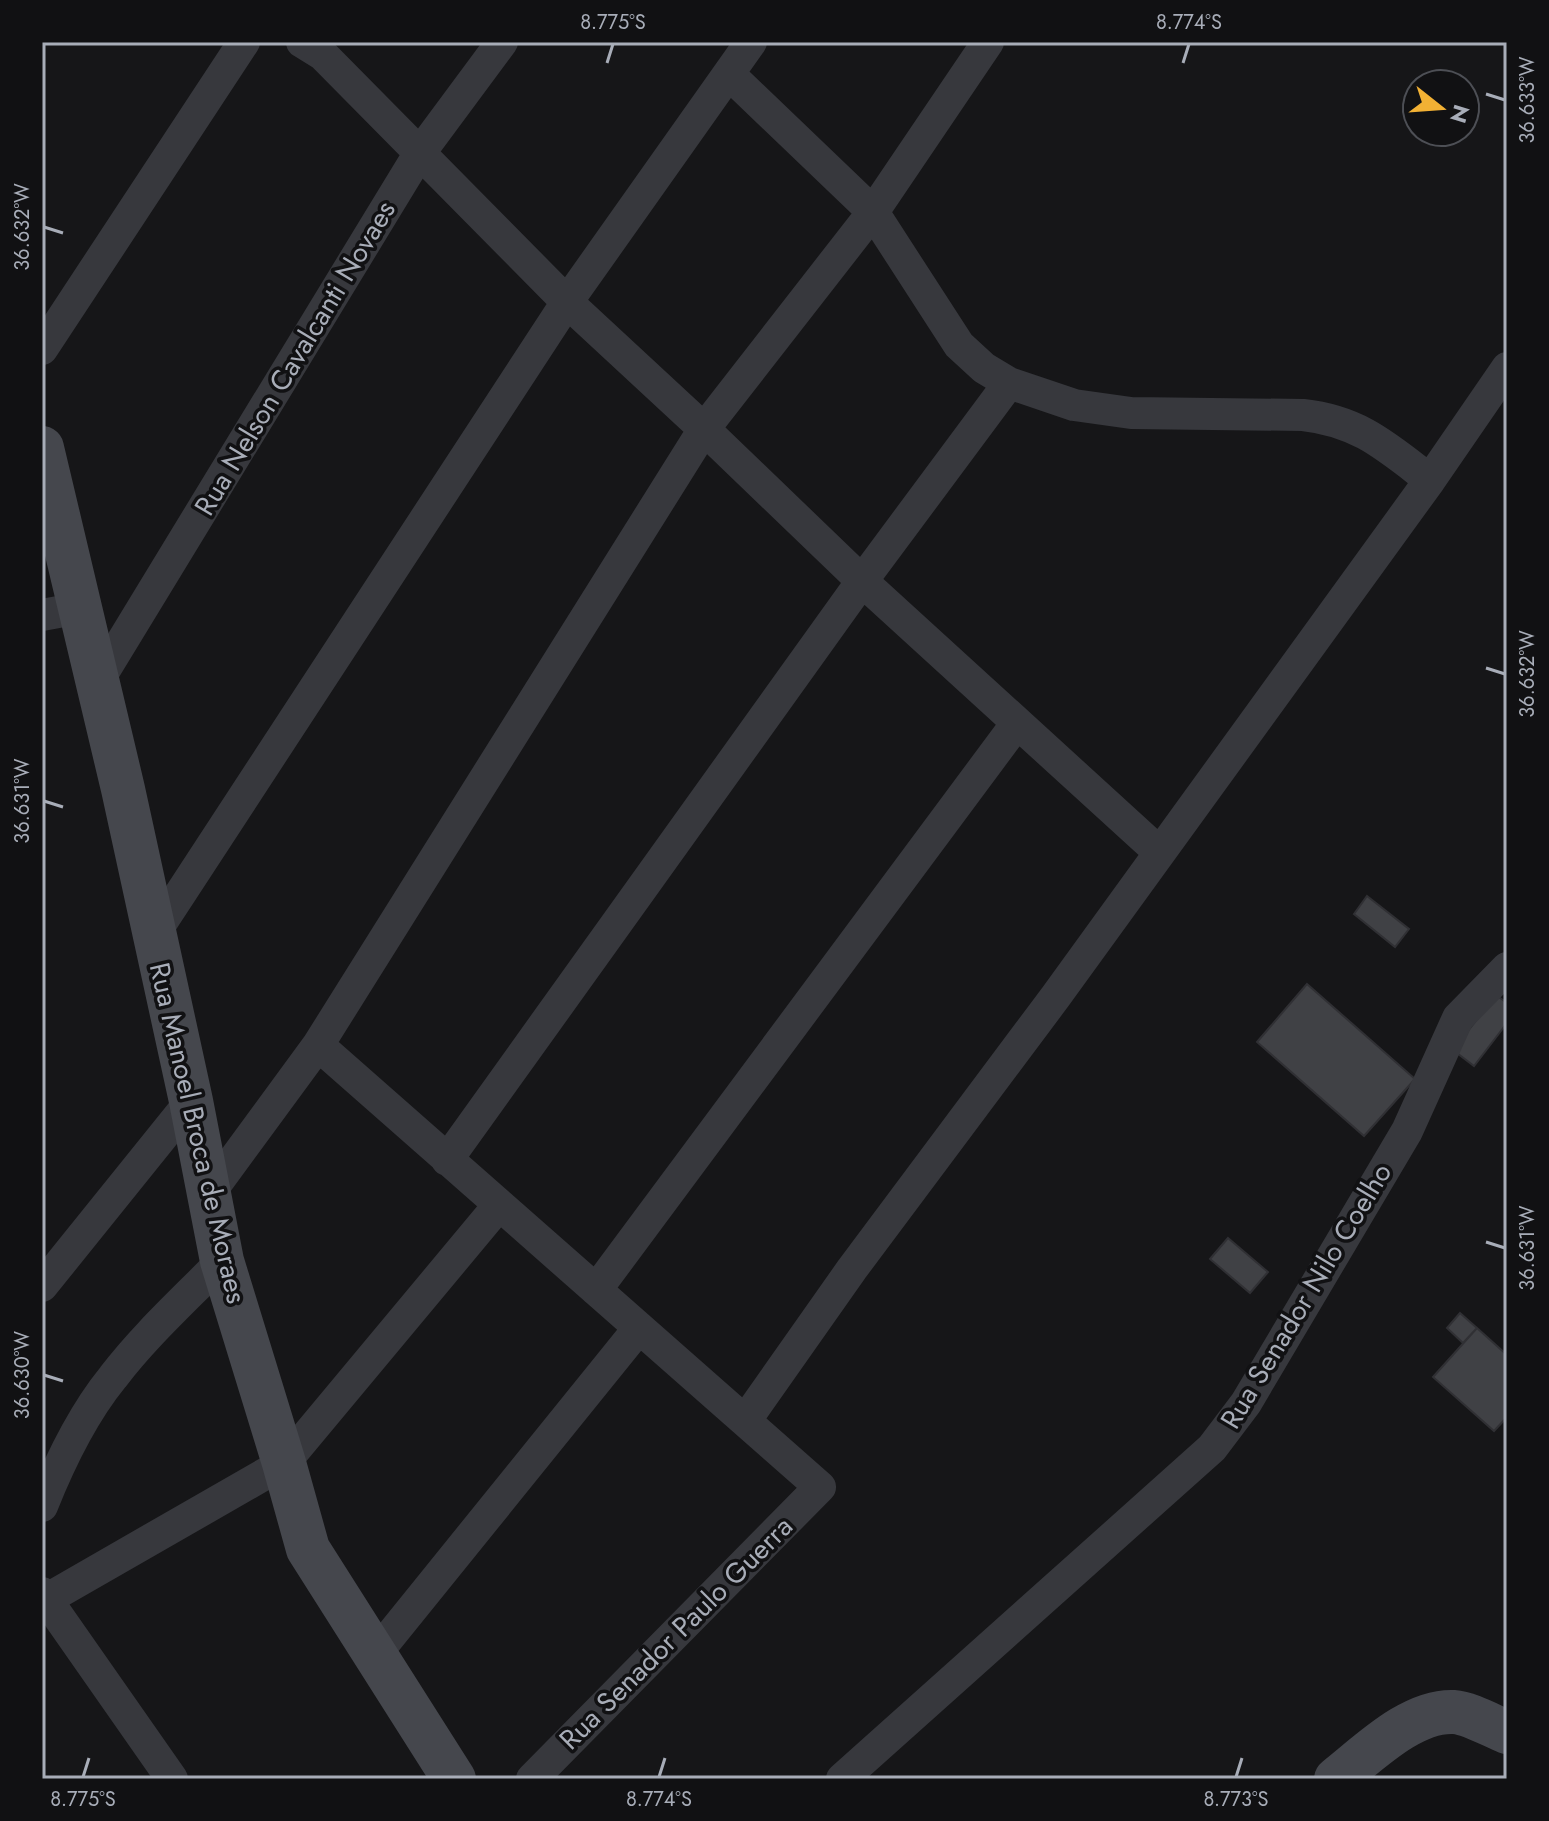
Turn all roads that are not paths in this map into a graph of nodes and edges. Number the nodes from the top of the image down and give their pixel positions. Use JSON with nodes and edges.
{"nodes":[{"id":1,"x":244,"y":42,"type":"edge"},
{"id":2,"x":302,"y":42,"type":"edge"},
{"id":3,"x":502,"y":42,"type":"edge"},
{"id":4,"x":751,"y":42,"type":"edge"},
{"id":5,"x":988,"y":42,"type":"edge"},
{"id":6,"x":729,"y":74,"type":"junction"},
{"id":7,"x":419,"y":154,"type":"junction"},
{"id":8,"x":873,"y":212,"type":"junction"},
{"id":9,"x":567,"y":302,"type":"junction"},
{"id":10,"x":42,"y":349,"type":"edge"},
{"id":11,"x":1507,"y":368,"type":"edge"},
{"id":12,"x":1009,"y":383,"type":"junction"},
{"id":13,"x":704,"y":429,"type":"junction"},
{"id":14,"x":42,"y":448,"type":"edge"},
{"id":15,"x":1430,"y":480,"type":"junction"},
{"id":16,"x":862,"y":581,"type":"junction"},
{"id":17,"x":61,"y":611,"type":"edge"},
{"id":18,"x":98,"y":681,"type":"junction"},
{"id":19,"x":1017,"y":723,"type":"junction"},
{"id":20,"x":1159,"y":852,"type":"junction"},
{"id":21,"x":154,"y":934,"type":"junction"},
{"id":22,"x":1507,"y":968,"type":"edge"},
{"id":23,"x":318,"y":1045,"type":"junction"},
{"id":24,"x":191,"y":1101,"type":"junction"},
{"id":25,"x":447,"y":1160,"type":"junction"},
{"id":26,"x":208,"y":1195,"type":"junction"},
{"id":27,"x":499,"y":1205,"type":"junction"},
{"id":28,"x":222,"y":1261,"type":"junction"},
{"id":29,"x":42,"y":1286,"type":"edge"},
{"id":30,"x":596,"y":1290,"type":"junction"},
{"id":31,"x":639,"y":1328,"type":"junction"},
{"id":32,"x":745,"y":1421,"type":"junction"},
{"id":33,"x":284,"y":1463,"type":"junction"},
{"id":34,"x":42,"y":1506,"type":"edge"},
{"id":35,"x":43,"y":1598,"type":"edge"},
{"id":36,"x":374,"y":1656,"type":"junction"},
{"id":37,"x":1507,"y":1732,"type":"edge"},
{"id":38,"x":172,"y":1779,"type":"edge"},
{"id":39,"x":454,"y":1779,"type":"edge"},
{"id":40,"x":532,"y":1779,"type":"edge"},
{"id":41,"x":842,"y":1779,"type":"edge"},
{"id":42,"x":1336,"y":1779,"type":"edge"}],
"edges":[{"from":1,"to":10,"type":"street"},
{"from":2,"to":7,"type":"street"},
{"from":3,"to":7,"type":"street","name":"Rua Nelson Cavalcanti Novaes"},
{"from":4,"to":6,"type":"street"},
{"from":5,"to":8,"type":"street"},
{"from":6,"to":8,"type":"street"},
{"from":6,"to":9,"type":"street"},
{"from":7,"to":9,"type":"street"},
{"from":7,"to":18,"type":"street","name":"Rua Nelson Cavalcanti Novaes"},
{"from":8,"to":12,"type":"street"},
{"from":8,"to":13,"type":"street"},
{"from":9,"to":13,"type":"street"},
{"from":9,"to":21,"type":"street"},
{"from":11,"to":15,"type":"street"},
{"from":12,"to":15,"type":"street"},
{"from":12,"to":16,"type":"street"},
{"from":13,"to":16,"type":"street"},
{"from":13,"to":23,"type":"street"},
{"from":14,"to":17,"type":"street","name":"Rua Manoel Broca de Moraes"},
{"from":15,"to":20,"type":"street"},
{"from":16,"to":19,"type":"street"},
{"from":16,"to":25,"type":"street"},
{"from":17,"to":18,"type":"street","name":"Rua Manoel Broca de Moraes"},
{"from":18,"to":21,"type":"street","name":"Rua Manoel Broca de Moraes"},
{"from":19,"to":20,"type":"street"},
{"from":19,"to":30,"type":"street"},
{"from":20,"to":32,"type":"street"},
{"from":21,"to":24,"type":"street","name":"Rua Manoel Broca de Moraes"},
{"from":22,"to":41,"type":"street","name":"Rua Senador Nilo Coelho"},
{"from":23,"to":25,"type":"street"},
{"from":23,"to":26,"type":"street"},
{"from":24,"to":26,"type":"street","name":"Rua Manoel Broca de Moraes"},
{"from":24,"to":29,"type":"street"},
{"from":25,"to":27,"type":"street"},
{"from":26,"to":28,"type":"street","name":"Rua Manoel Broca de Moraes"},
{"from":27,"to":30,"type":"street"},
{"from":27,"to":33,"type":"street"},
{"from":28,"to":33,"type":"street","name":"Rua Manoel Broca de Moraes"},
{"from":28,"to":34,"type":"street"},
{"from":30,"to":31,"type":"street"},
{"from":31,"to":32,"type":"street"},
{"from":31,"to":36,"type":"street"},
{"from":32,"to":40,"type":"street","name":"Rua Senador Paulo Guerra"},
{"from":33,"to":35,"type":"street"},
{"from":33,"to":36,"type":"street","name":"Rua Manoel Broca de Moraes"},
{"from":35,"to":38,"type":"street"},
{"from":36,"to":39,"type":"street","name":"Rua Manoel Broca de Moraes"},
{"from":37,"to":42,"type":"street"}]}
